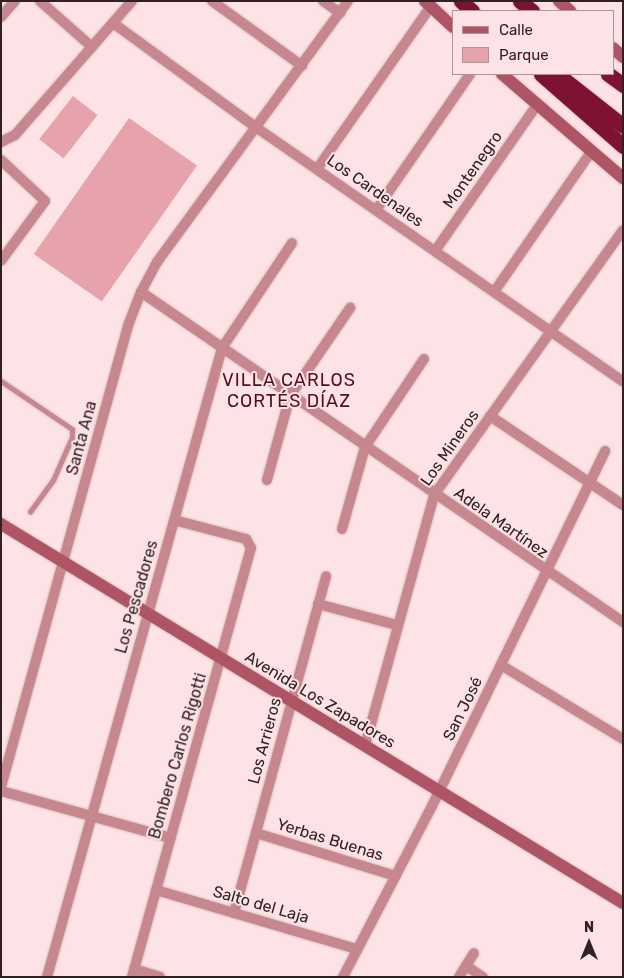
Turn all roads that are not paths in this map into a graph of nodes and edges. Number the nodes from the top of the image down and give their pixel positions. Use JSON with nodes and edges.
{"nodes":[{"id":1,"x":15,"y":1,"type":"edge"},
{"id":2,"x":40,"y":1,"type":"edge"},
{"id":3,"x":132,"y":1,"type":"edge"},
{"id":4,"x":212,"y":1,"type":"edge"},
{"id":5,"x":323,"y":1,"type":"edge"},
{"id":6,"x":348,"y":1,"type":"edge"},
{"id":7,"x":460,"y":1,"type":"edge"},
{"id":8,"x":520,"y":1,"type":"edge"},
{"id":9,"x":559,"y":1,"type":"edge"},
{"id":10,"x":428,"y":4,"type":"edge"},
{"id":11,"x":471,"y":10,"type":"edge"},
{"id":12,"x":531,"y":10,"type":"edge"},
{"id":13,"x":569,"y":10,"type":"edge"},
{"id":14,"x":340,"y":13,"type":"junction"},
{"id":15,"x":1,"y":17,"type":"edge"},
{"id":16,"x":113,"y":24,"type":"junction"},
{"id":17,"x":452,"y":26,"type":"edge"},
{"id":18,"x":92,"y":48,"type":"junction"},
{"id":19,"x":302,"y":66,"type":"junction"},
{"id":20,"x":469,"y":75,"type":"edge"},
{"id":21,"x":503,"y":75,"type":"edge"},
{"id":22,"x":542,"y":75,"type":"edge"},
{"id":23,"x":558,"y":75,"type":"edge"},
{"id":24,"x":609,"y":75,"type":"edge"},
{"id":25,"x":623,"y":85,"type":"edge"},
{"id":26,"x":536,"y":106,"type":"junction"},
{"id":27,"x":623,"y":126,"type":"edge"},
{"id":28,"x":257,"y":128,"type":"junction"},
{"id":29,"x":1,"y":142,"type":"edge"},
{"id":30,"x":623,"y":146,"type":"edge"},
{"id":31,"x":591,"y":152,"type":"junction"},
{"id":32,"x":1,"y":160,"type":"edge"},
{"id":33,"x":317,"y":169,"type":"junction"},
{"id":34,"x":623,"y":178,"type":"edge"},
{"id":35,"x":376,"y":210,"type":"junction"},
{"id":36,"x":623,"y":230,"type":"edge"},
{"id":37,"x":292,"y":242,"type":"dead end"},
{"id":38,"x":435,"y":250,"type":"junction"},
{"id":39,"x":1,"y":261,"type":"edge"},
{"id":40,"x":141,"y":292,"type":"junction"},
{"id":41,"x":494,"y":292,"type":"junction"},
{"id":42,"x":350,"y":308,"type":"dead end"},
{"id":43,"x":550,"y":331,"type":"junction"},
{"id":44,"x":222,"y":348,"type":"junction"},
{"id":45,"x":424,"y":359,"type":"dead end"},
{"id":46,"x":622,"y":379,"type":"edge"},
{"id":47,"x":1,"y":381,"type":"edge"},
{"id":48,"x":290,"y":396,"type":"junction"},
{"id":49,"x":490,"y":416,"type":"junction"},
{"id":50,"x":365,"y":448,"type":"junction"},
{"id":51,"x":605,"y":451,"type":"dead end"},
{"id":52,"x":267,"y":480,"type":"dead end"},
{"id":53,"x":590,"y":483,"type":"junction"},
{"id":54,"x":434,"y":495,"type":"junction"},
{"id":55,"x":623,"y":505,"type":"edge"},
{"id":56,"x":30,"y":512,"type":"dead end"},
{"id":57,"x":174,"y":520,"type":"junction"},
{"id":58,"x":1,"y":524,"type":"edge"},
{"id":59,"x":342,"y":530,"type":"dead end"},
{"id":60,"x":64,"y":562,"type":"junction"},
{"id":61,"x":547,"y":573,"type":"junction"},
{"id":62,"x":326,"y":576,"type":"dead end"},
{"id":63,"x":318,"y":604,"type":"junction"},
{"id":64,"x":148,"y":613,"type":"junction"},
{"id":65,"x":623,"y":622,"type":"edge"},
{"id":66,"x":398,"y":625,"type":"junction"},
{"id":67,"x":221,"y":658,"type":"junction"},
{"id":68,"x":501,"y":665,"type":"junction"},
{"id":69,"x":291,"y":702,"type":"junction"},
{"id":70,"x":623,"y":739,"type":"edge"},
{"id":71,"x":365,"y":746,"type":"junction"},
{"id":72,"x":1,"y":789,"type":"edge"},
{"id":73,"x":439,"y":791,"type":"junction"},
{"id":74,"x":92,"y":816,"type":"junction"},
{"id":75,"x":256,"y":833,"type":"junction"},
{"id":76,"x":171,"y":838,"type":"junction"},
{"id":77,"x":396,"y":876,"type":"junction"},
{"id":78,"x":156,"y":890,"type":"junction"},
{"id":79,"x":623,"y":903,"type":"edge"},
{"id":80,"x":234,"y":913,"type":"junction"},
{"id":81,"x":358,"y":949,"type":"junction"},
{"id":82,"x":474,"y":953,"type":"dead end"},
{"id":83,"x":466,"y":966,"type":"junction"},
{"id":84,"x":133,"y":973,"type":"edge"},
{"id":85,"x":47,"y":977,"type":"edge"},
{"id":86,"x":160,"y":977,"type":"edge"},
{"id":87,"x":342,"y":977,"type":"edge"},
{"id":88,"x":459,"y":977,"type":"edge"},
{"id":89,"x":483,"y":977,"type":"edge"}],
"edges":[{"from":1,"to":15,"type":"street"},
{"from":2,"to":18,"type":"street"},
{"from":3,"to":16,"type":"street"},
{"from":4,"to":19,"type":"street"},
{"from":5,"to":14,"type":"street"},
{"from":6,"to":14,"type":"street","name":"Santa Ana"},
{"from":7,"to":11,"type":"highway"},
{"from":8,"to":12,"type":"highway"},
{"from":9,"to":13,"type":"main road"},
{"from":10,"to":17,"type":"main road"},
{"from":10,"to":33,"type":"street"},
{"from":14,"to":19,"type":"street","name":"Santa Ana"},
{"from":16,"to":18,"type":"street"},
{"from":16,"to":28,"type":"street","name":"Los Cardenales"},
{"from":18,"to":29,"type":"street"},
{"from":19,"to":28,"type":"street","name":"Santa Ana"},
{"from":20,"to":35,"type":"street"},
{"from":21,"to":26,"type":"main road"},
{"from":22,"to":30,"type":"highway"},
{"from":23,"to":27,"type":"highway"},
{"from":24,"to":25,"type":"highway"},
{"from":26,"to":31,"type":"main road"},
{"from":26,"to":38,"type":"street","name":"Montenegro"},
{"from":28,"to":33,"type":"street","name":"Los Cardenales"},
{"from":28,"to":40,"type":"street","name":"Santa Ana"},
{"from":31,"to":34,"type":"main road"},
{"from":31,"to":41,"type":"street"},
{"from":32,"to":39,"type":"street"},
{"from":33,"to":35,"type":"street","name":"Los Cardenales"},
{"from":35,"to":38,"type":"street","name":"Los Cardenales"},
{"from":36,"to":43,"type":"street","name":"Los Mineros"},
{"from":37,"to":44,"type":"street","name":"Los Pescadores"},
{"from":38,"to":41,"type":"street","name":"Los Cardenales"},
{"from":40,"to":44,"type":"street","name":"Adela Martínez"},
{"from":40,"to":60,"type":"street","name":"Santa Ana"},
{"from":41,"to":43,"type":"street","name":"Los Cardenales"},
{"from":42,"to":48,"type":"street"},
{"from":43,"to":46,"type":"street","name":"Los Cardenales"},
{"from":43,"to":49,"type":"street","name":"Los Mineros"},
{"from":44,"to":48,"type":"street","name":"Adela Martínez"},
{"from":44,"to":57,"type":"street","name":"Los Pescadores"},
{"from":45,"to":50,"type":"street"},
{"from":47,"to":56,"type":"lane"},
{"from":48,"to":50,"type":"street","name":"Adela Martínez"},
{"from":48,"to":52,"type":"street"},
{"from":49,"to":53,"type":"street"},
{"from":49,"to":54,"type":"street","name":"Los Mineros"},
{"from":50,"to":54,"type":"street","name":"Adela Martínez"},
{"from":50,"to":59,"type":"street"},
{"from":51,"to":53,"type":"street","name":"San José"},
{"from":53,"to":55,"type":"street"},
{"from":53,"to":61,"type":"street","name":"San José"},
{"from":54,"to":61,"type":"street","name":"Adela Martínez"},
{"from":54,"to":66,"type":"street","name":"Los Mineros"},
{"from":57,"to":64,"type":"street","name":"Los Pescadores"},
{"from":57,"to":67,"type":"street","name":"Bombero Carlos Rigotti"},
{"from":58,"to":60,"type":"main road","name":"Avenida Los Zapadores"},
{"from":60,"to":64,"type":"main road","name":"Avenida Los Zapadores"},
{"from":60,"to":72,"type":"street","name":"Santa Ana"},
{"from":61,"to":65,"type":"street","name":"Adela Martínez"},
{"from":61,"to":68,"type":"street","name":"San José"},
{"from":62,"to":63,"type":"street","name":"Los Arrieros"},
{"from":63,"to":66,"type":"street"},
{"from":63,"to":69,"type":"street","name":"Los Arrieros"},
{"from":64,"to":67,"type":"main road","name":"Avenida Los Zapadores"},
{"from":64,"to":74,"type":"street","name":"Los Pescadores"},
{"from":66,"to":71,"type":"street","name":"Los Mineros"},
{"from":67,"to":69,"type":"main road","name":"Avenida Los Zapadores"},
{"from":67,"to":76,"type":"street","name":"Bombero Carlos Rigotti"},
{"from":68,"to":70,"type":"street"},
{"from":68,"to":73,"type":"street","name":"San José"},
{"from":69,"to":71,"type":"main road","name":"Avenida Los Zapadores"},
{"from":69,"to":75,"type":"street","name":"Los Arrieros"},
{"from":71,"to":73,"type":"main road","name":"Avenida Los Zapadores"},
{"from":72,"to":74,"type":"street"},
{"from":73,"to":77,"type":"street","name":"San José"},
{"from":73,"to":79,"type":"main road","name":"Avenida Los Zapadores"},
{"from":74,"to":76,"type":"street"},
{"from":74,"to":85,"type":"street","name":"Los Pescadores"},
{"from":75,"to":77,"type":"street","name":"Yerbas Buenas"},
{"from":75,"to":80,"type":"street","name":"Los Arrieros"},
{"from":76,"to":78,"type":"street","name":"Bombero Carlos Rigotti"},
{"from":77,"to":81,"type":"street","name":"San José"},
{"from":78,"to":80,"type":"street","name":"Salto del Laja"},
{"from":78,"to":84,"type":"street","name":"Bombero Carlos Rigotti"},
{"from":80,"to":81,"type":"street","name":"Salto del Laja"},
{"from":81,"to":87,"type":"street","name":"San José"},
{"from":82,"to":83,"type":"street"},
{"from":83,"to":88,"type":"street"},
{"from":83,"to":89,"type":"street"},
{"from":84,"to":86,"type":"street"}]}
